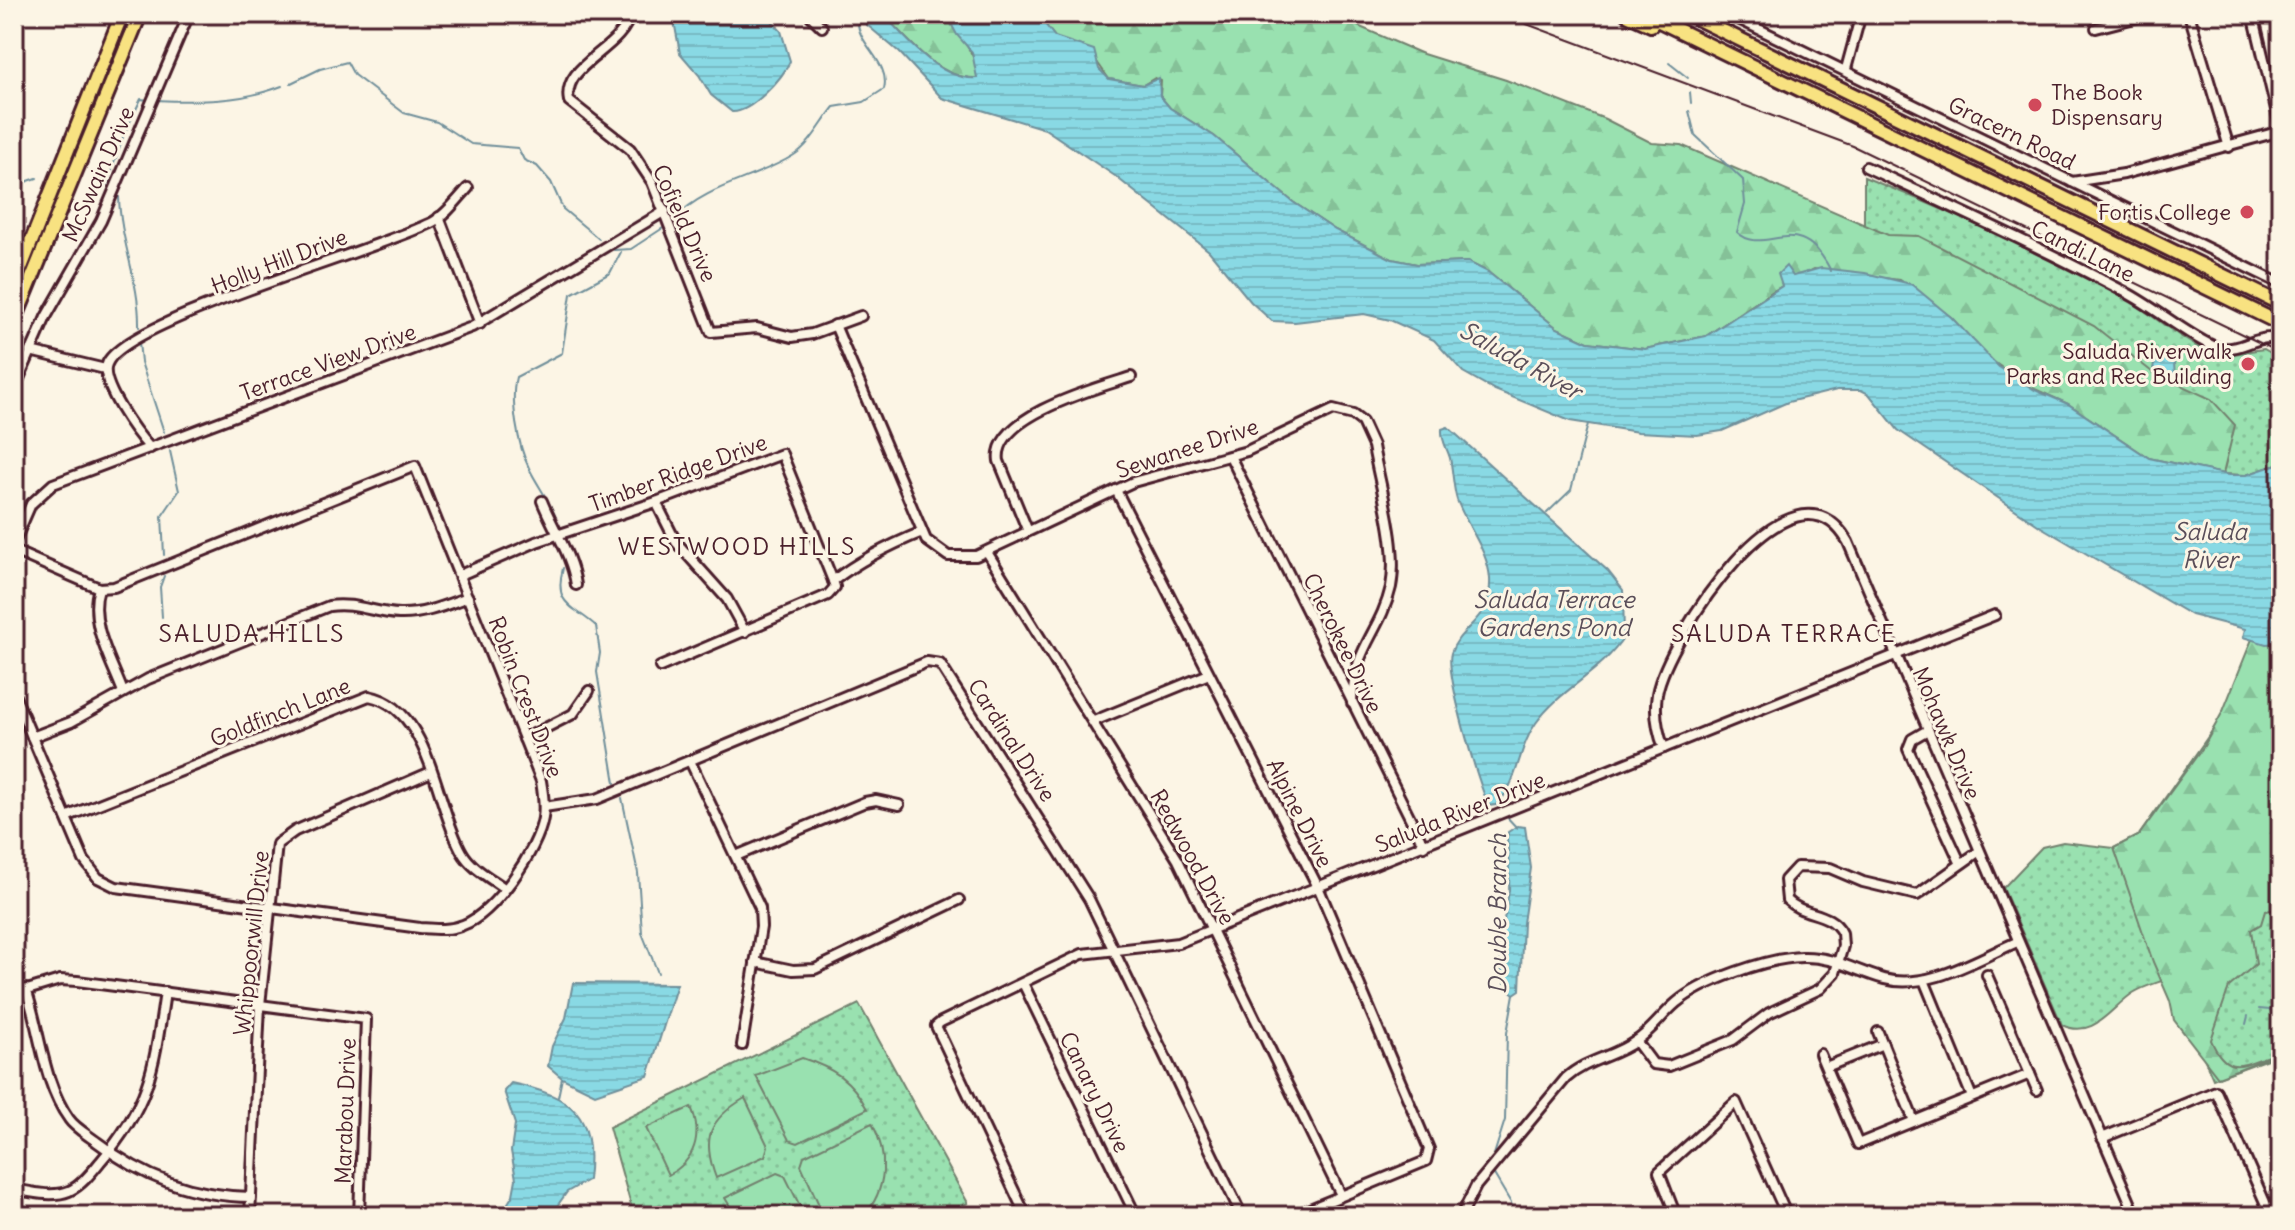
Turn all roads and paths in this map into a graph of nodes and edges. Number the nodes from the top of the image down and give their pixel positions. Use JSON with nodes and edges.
{"nodes":[{"id":1,"x":122,"y":14,"type":"edge"},
{"id":2,"x":140,"y":14,"type":"edge"},
{"id":3,"x":189,"y":14,"type":"edge"},
{"id":4,"x":630,"y":14,"type":"edge"},
{"id":5,"x":809,"y":14,"type":"edge"},
{"id":6,"x":1627,"y":14,"type":"edge"},
{"id":7,"x":1645,"y":14,"type":"edge"},
{"id":8,"x":1688,"y":14,"type":"edge"},
{"id":9,"x":1728,"y":14,"type":"edge"},
{"id":10,"x":1861,"y":14,"type":"edge"},
{"id":11,"x":2150,"y":14,"type":"edge"},
{"id":12,"x":2189,"y":14,"type":"edge"},
{"id":13,"x":2253,"y":14,"type":"edge"},
{"id":14,"x":822,"y":27,"type":"dead end"},
{"id":15,"x":2096,"y":28,"type":"dead end"},
{"id":16,"x":1846,"y":69,"type":"junction"},
{"id":17,"x":1816,"y":96,"type":"junction"},
{"id":18,"x":2281,"y":131,"type":"edge"},
{"id":19,"x":2229,"y":147,"type":"junction"},
{"id":20,"x":1866,"y":167,"type":"dead end"},
{"id":21,"x":2072,"y":182,"type":"junction"},
{"id":22,"x":468,"y":188,"type":"dead end"},
{"id":23,"x":665,"y":211,"type":"junction"},
{"id":24,"x":439,"y":217,"type":"junction"},
{"id":25,"x":32,"y":240,"type":"junction"},
{"id":26,"x":14,"y":256,"type":"edge"},
{"id":27,"x":2281,"y":284,"type":"edge"},
{"id":28,"x":14,"y":285,"type":"edge"},
{"id":29,"x":2281,"y":304,"type":"edge"},
{"id":30,"x":861,"y":316,"type":"dead end"},
{"id":31,"x":14,"y":322,"type":"edge"},
{"id":32,"x":480,"y":324,"type":"junction"},
{"id":33,"x":2281,"y":324,"type":"edge"},
{"id":34,"x":835,"y":325,"type":"junction"},
{"id":35,"x":2281,"y":340,"type":"edge"},
{"id":36,"x":30,"y":351,"type":"junction"},
{"id":37,"x":105,"y":369,"type":"junction"},
{"id":38,"x":1131,"y":377,"type":"dead end"},
{"id":39,"x":14,"y":390,"type":"edge"},
{"id":40,"x":150,"y":448,"type":"junction"},
{"id":41,"x":1230,"y":456,"type":"junction"},
{"id":42,"x":1116,"y":490,"type":"junction"},
{"id":43,"x":542,"y":501,"type":"dead end"},
{"id":44,"x":656,"y":502,"type":"junction"},
{"id":45,"x":1027,"y":529,"type":"junction"},
{"id":46,"x":922,"y":532,"type":"junction"},
{"id":47,"x":555,"y":535,"type":"junction"},
{"id":48,"x":14,"y":543,"type":"edge"},
{"id":49,"x":14,"y":551,"type":"edge"},
{"id":50,"x":987,"y":552,"type":"junction"},
{"id":51,"x":460,"y":575,"type":"junction"},
{"id":52,"x":833,"y":581,"type":"junction"},
{"id":53,"x":576,"y":585,"type":"dead end"},
{"id":54,"x":99,"y":588,"type":"junction"},
{"id":55,"x":468,"y":597,"type":"junction"},
{"id":56,"x":1995,"y":615,"type":"dead end"},
{"id":57,"x":745,"y":632,"type":"junction"},
{"id":58,"x":1894,"y":656,"type":"junction"},
{"id":59,"x":660,"y":667,"type":"dead end"},
{"id":60,"x":1209,"y":674,"type":"junction"},
{"id":61,"x":589,"y":691,"type":"dead end"},
{"id":62,"x":123,"y":692,"type":"junction"},
{"id":63,"x":14,"y":694,"type":"edge"},
{"id":64,"x":1352,"y":703,"type":"junction"},
{"id":65,"x":1094,"y":721,"type":"junction"},
{"id":66,"x":1926,"y":731,"type":"junction"},
{"id":67,"x":32,"y":737,"type":"junction"},
{"id":68,"x":524,"y":739,"type":"junction"},
{"id":69,"x":1664,"y":748,"type":"junction"},
{"id":70,"x":690,"y":761,"type":"junction"},
{"id":71,"x":431,"y":772,"type":"junction"},
{"id":72,"x":899,"y":805,"type":"dead end"},
{"id":73,"x":544,"y":807,"type":"junction"},
{"id":74,"x":66,"y":817,"type":"junction"},
{"id":75,"x":1424,"y":846,"type":"junction"},
{"id":76,"x":1978,"y":852,"type":"junction"},
{"id":77,"x":736,"y":856,"type":"junction"},
{"id":78,"x":1960,"y":862,"type":"junction"},
{"id":79,"x":504,"y":888,"type":"junction"},
{"id":80,"x":1319,"y":889,"type":"junction"},
{"id":81,"x":959,"y":900,"type":"dead end"},
{"id":82,"x":269,"y":908,"type":"junction"},
{"id":83,"x":1212,"y":928,"type":"junction"},
{"id":84,"x":2017,"y":942,"type":"junction"},
{"id":85,"x":1112,"y":948,"type":"junction"},
{"id":86,"x":1839,"y":961,"type":"junction"},
{"id":87,"x":755,"y":962,"type":"junction"},
{"id":88,"x":1987,"y":975,"type":"dead end"},
{"id":89,"x":1924,"y":980,"type":"junction"},
{"id":90,"x":1023,"y":983,"type":"junction"},
{"id":91,"x":26,"y":989,"type":"junction"},
{"id":92,"x":165,"y":992,"type":"junction"},
{"id":93,"x":14,"y":994,"type":"edge"},
{"id":94,"x":260,"y":1005,"type":"junction"},
{"id":95,"x":1878,"y":1032,"type":"dead end"},
{"id":96,"x":1636,"y":1041,"type":"junction"},
{"id":97,"x":1883,"y":1044,"type":"junction"},
{"id":98,"x":742,"y":1045,"type":"dead end"},
{"id":99,"x":1820,"y":1054,"type":"dead end"},
{"id":100,"x":1826,"y":1067,"type":"junction"},
{"id":101,"x":2030,"y":1074,"type":"junction"},
{"id":102,"x":2037,"y":1090,"type":"dead end"},
{"id":103,"x":1972,"y":1097,"type":"junction"},
{"id":104,"x":1914,"y":1121,"type":"junction"},
{"id":105,"x":2102,"y":1138,"type":"junction"},
{"id":106,"x":109,"y":1151,"type":"junction"},
{"id":107,"x":14,"y":1189,"type":"edge"},
{"id":108,"x":1341,"y":1195,"type":"junction"},
{"id":109,"x":251,"y":1197,"type":"junction"},
{"id":110,"x":250,"y":1216,"type":"edge"},
{"id":111,"x":359,"y":1216,"type":"edge"},
{"id":112,"x":1026,"y":1216,"type":"edge"},
{"id":113,"x":1136,"y":1216,"type":"edge"},
{"id":114,"x":1242,"y":1216,"type":"edge"},
{"id":115,"x":1293,"y":1216,"type":"edge"},
{"id":116,"x":1461,"y":1216,"type":"edge"},
{"id":117,"x":1676,"y":1216,"type":"edge"},
{"id":118,"x":1787,"y":1216,"type":"edge"},
{"id":119,"x":2136,"y":1216,"type":"edge"},
{"id":120,"x":2271,"y":1216,"type":"edge"}],
"edges":[{"from":1,"to":25,"type":"highway"},
{"from":2,"to":31,"type":"highway"},
{"from":3,"to":36,"type":"street","name":"McSwain Drive"},
{"from":4,"to":23,"type":"street","name":"Cofield Drive"},
{"from":5,"to":14,"type":"street"},
{"from":6,"to":17,"type":"highway"},
{"from":7,"to":17,"type":"highway"},
{"from":8,"to":29,"type":"highway"},
{"from":9,"to":16,"type":"street","name":"Gracern Road"},
{"from":10,"to":16,"type":"street"},
{"from":11,"to":15,"type":"street"},
{"from":12,"to":19,"type":"street"},
{"from":13,"to":18,"type":"street"},
{"from":16,"to":21,"type":"street","name":"Gracern Road"},
{"from":17,"to":33,"type":"highway"},
{"from":18,"to":19,"type":"street"},
{"from":19,"to":21,"type":"street"},
{"from":20,"to":35,"type":"street","name":"Candi Lane"},
{"from":21,"to":27,"type":"street","name":"Gracern Road"},
{"from":22,"to":24,"type":"street","name":"Holly Hill Drive"},
{"from":23,"to":32,"type":"street","name":"Terrace View Drive"},
{"from":23,"to":34,"type":"street","name":"Cofield Drive"},
{"from":24,"to":32,"type":"street"},
{"from":24,"to":37,"type":"street","name":"Holly Hill Drive"},
{"from":25,"to":26,"type":"highway"},
{"from":25,"to":28,"type":"highway"},
{"from":30,"to":34,"type":"street"},
{"from":32,"to":40,"type":"street","name":"Terrace View Drive"},
{"from":34,"to":46,"type":"street","name":"Sewanee Drive"},
{"from":36,"to":37,"type":"street"},
{"from":36,"to":39,"type":"street","name":"McSwain Drive"},
{"from":37,"to":40,"type":"street"},
{"from":38,"to":45,"type":"street"},
{"from":40,"to":48,"type":"street","name":"Terrace View Drive"},
{"from":41,"to":42,"type":"street","name":"Sewanee Drive"},
{"from":41,"to":64,"type":"street","name":"Cherokee Drive"},
{"from":41,"to":64,"type":"street","name":"Sewanee Drive"},
{"from":42,"to":45,"type":"street","name":"Sewanee Drive"},
{"from":42,"to":60,"type":"street","name":"Alpine Drive"},
{"from":43,"to":47,"type":"street"},
{"from":44,"to":47,"type":"street","name":"Timber Ridge Drive"},
{"from":44,"to":52,"type":"street","name":"Timber Ridge Drive"},
{"from":44,"to":57,"type":"street"},
{"from":45,"to":50,"type":"street","name":"Sewanee Drive"},
{"from":46,"to":50,"type":"street","name":"Sewanee Drive"},
{"from":46,"to":52,"type":"street"},
{"from":47,"to":51,"type":"street","name":"Timber Ridge Drive"},
{"from":47,"to":53,"type":"street"},
{"from":49,"to":54,"type":"street"},
{"from":50,"to":65,"type":"street","name":"Redwood Drive"},
{"from":51,"to":54,"type":"street","name":"Robin Crest Drive"},
{"from":51,"to":55,"type":"street","name":"Robin Crest Drive"},
{"from":52,"to":57,"type":"street"},
{"from":54,"to":62,"type":"street"},
{"from":55,"to":62,"type":"street"},
{"from":55,"to":68,"type":"street","name":"Robin Crest Drive"},
{"from":56,"to":58,"type":"street","name":"Saluda River Drive"},
{"from":57,"to":59,"type":"street"},
{"from":58,"to":66,"type":"street","name":"Mohawk Drive"},
{"from":58,"to":69,"type":"street","name":"Saluda River Drive"},
{"from":58,"to":69,"type":"street","name":"Mohawk Drive"},
{"from":60,"to":65,"type":"street"},
{"from":60,"to":80,"type":"street","name":"Alpine Drive"},
{"from":61,"to":68,"type":"street"},
{"from":62,"to":67,"type":"street"},
{"from":63,"to":67,"type":"street","name":"Robin Crest Drive"},
{"from":64,"to":75,"type":"street","name":"Cherokee Drive"},
{"from":65,"to":83,"type":"street","name":"Redwood Drive"},
{"from":66,"to":76,"type":"street","name":"Mohawk Drive"},
{"from":66,"to":78,"type":"street"},
{"from":67,"to":74,"type":"street","name":"Robin Crest Drive"},
{"from":68,"to":73,"type":"street","name":"Robin Crest Drive"},
{"from":69,"to":75,"type":"street","name":"Saluda River Drive"},
{"from":70,"to":73,"type":"street","name":"Cardinal Drive"},
{"from":70,"to":77,"type":"street"},
{"from":70,"to":85,"type":"street","name":"Cardinal Drive"},
{"from":71,"to":74,"type":"street","name":"Goldfinch Lane"},
{"from":71,"to":79,"type":"street","name":"Goldfinch Lane"},
{"from":71,"to":82,"type":"street","name":"Whippoorwill Drive"},
{"from":72,"to":77,"type":"street"},
{"from":73,"to":79,"type":"street","name":"Robin Crest Drive"},
{"from":74,"to":82,"type":"street","name":"Robin Crest Drive"},
{"from":75,"to":80,"type":"street","name":"Saluda River Drive"},
{"from":76,"to":78,"type":"street"},
{"from":76,"to":84,"type":"street","name":"Mohawk Drive"},
{"from":77,"to":87,"type":"street"},
{"from":78,"to":86,"type":"street"},
{"from":79,"to":82,"type":"street","name":"Robin Crest Drive"},
{"from":80,"to":83,"type":"street","name":"Saluda River Drive"},
{"from":80,"to":108,"type":"street","name":"Alpine Drive"},
{"from":81,"to":87,"type":"street"},
{"from":82,"to":94,"type":"street","name":"Whippoorwill Drive"},
{"from":83,"to":85,"type":"street","name":"Saluda River Drive"},
{"from":83,"to":108,"type":"street","name":"Redwood Drive"},
{"from":84,"to":89,"type":"street"},
{"from":84,"to":105,"type":"street","name":"Mohawk Drive"},
{"from":85,"to":90,"type":"street","name":"Saluda River Drive"},
{"from":85,"to":114,"type":"street","name":"Cardinal Drive"},
{"from":86,"to":89,"type":"street"},
{"from":86,"to":96,"type":"street"},
{"from":86,"to":96,"type":"street"},
{"from":87,"to":98,"type":"street"},
{"from":88,"to":101,"type":"street"},
{"from":89,"to":103,"type":"street"},
{"from":90,"to":112,"type":"street","name":"Saluda River Drive"},
{"from":90,"to":113,"type":"street","name":"Canary Drive"},
{"from":91,"to":92,"type":"street"},
{"from":91,"to":93,"type":"street"},
{"from":91,"to":106,"type":"street"},
{"from":92,"to":94,"type":"street"},
{"from":92,"to":106,"type":"street"},
{"from":94,"to":109,"type":"street","name":"Whippoorwill Drive"},
{"from":94,"to":111,"type":"street","name":"Marabou Drive"},
{"from":95,"to":97,"type":"street"},
{"from":96,"to":116,"type":"street"},
{"from":97,"to":100,"type":"street"},
{"from":97,"to":104,"type":"street"},
{"from":99,"to":100,"type":"street"},
{"from":100,"to":104,"type":"street"},
{"from":101,"to":102,"type":"street"},
{"from":101,"to":103,"type":"street"},
{"from":103,"to":104,"type":"street"},
{"from":105,"to":119,"type":"street","name":"Mohawk Drive"},
{"from":105,"to":120,"type":"street"},
{"from":106,"to":107,"type":"street"},
{"from":106,"to":109,"type":"street"},
{"from":108,"to":115,"type":"street"},
{"from":109,"to":110,"type":"street","name":"Whippoorwill Drive"},
{"from":117,"to":118,"type":"street"}]}
